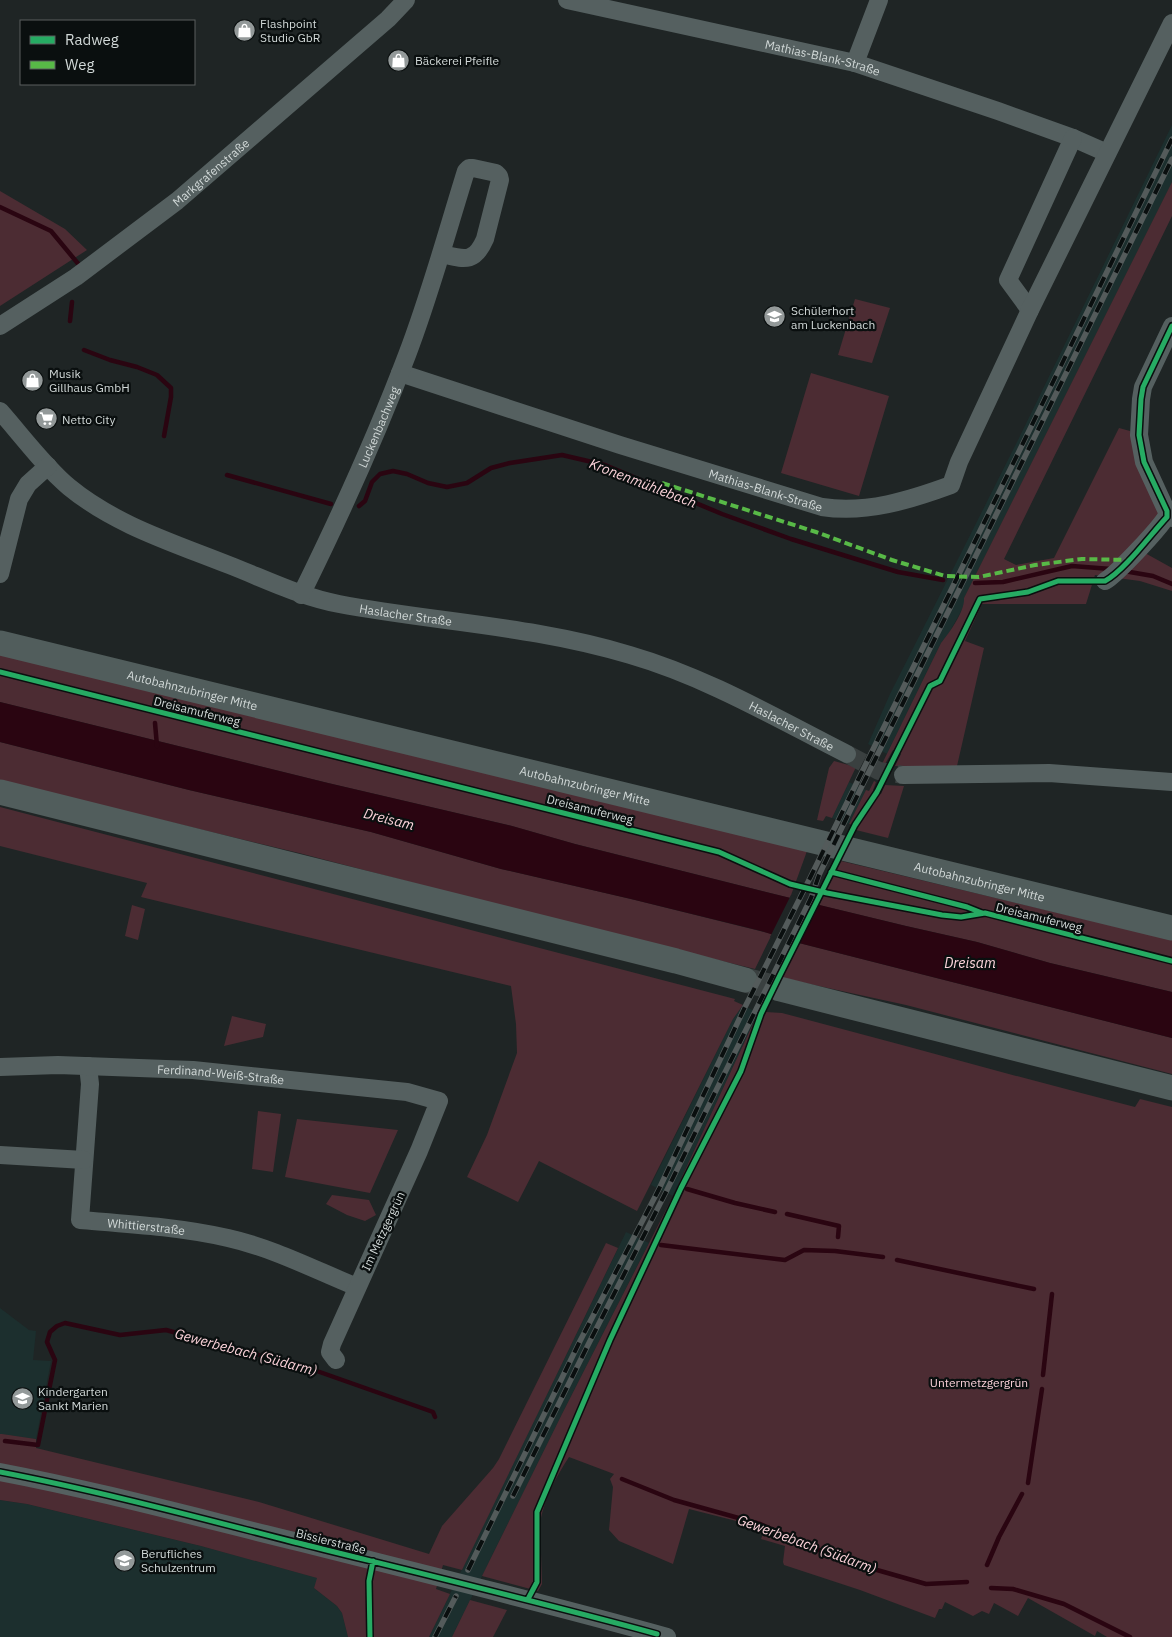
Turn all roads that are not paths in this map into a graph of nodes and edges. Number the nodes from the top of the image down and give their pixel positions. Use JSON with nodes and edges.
{"nodes":[{"id":1,"x":406,"y":0,"type":"edge"},
{"id":2,"x":568,"y":0,"type":"edge"},
{"id":3,"x":879,"y":0,"type":"edge"},
{"id":4,"x":1172,"y":23,"type":"edge"},
{"id":5,"x":855,"y":63,"type":"junction"},
{"id":6,"x":1073,"y":138,"type":"junction"},
{"id":7,"x":1107,"y":153,"type":"junction"},
{"id":8,"x":441,"y":254,"type":"junction"},
{"id":9,"x":1030,"y":310,"type":"junction"},
{"id":10,"x":1172,"y":326,"type":"edge"},
{"id":11,"x":1,"y":327,"type":"edge"},
{"id":12,"x":400,"y":373,"type":"junction"},
{"id":13,"x":0,"y":411,"type":"edge"},
{"id":14,"x":48,"y":466,"type":"junction"},
{"id":15,"x":1170,"y":516,"type":"edge"},
{"id":16,"x":0,"y":574,"type":"edge"},
{"id":17,"x":1112,"y":575,"type":"dead end"},
{"id":18,"x":301,"y":595,"type":"junction"},
{"id":19,"x":0,"y":643,"type":"edge"},
{"id":20,"x":847,"y":754,"type":"tunnel mouth"},
{"id":21,"x":903,"y":775,"type":"tunnel mouth"},
{"id":22,"x":1172,"y":782,"type":"edge"},
{"id":23,"x":0,"y":792,"type":"edge"},
{"id":24,"x":1172,"y":928,"type":"edge"},
{"id":25,"x":745,"y":980,"type":"tunnel mouth"},
{"id":26,"x":780,"y":989,"type":"tunnel mouth"},
{"id":27,"x":88,"y":1066,"type":"junction"},
{"id":28,"x":0,"y":1067,"type":"edge"},
{"id":29,"x":1172,"y":1088,"type":"edge"},
{"id":30,"x":439,"y":1101,"type":"joint"},
{"id":31,"x":0,"y":1156,"type":"edge"},
{"id":32,"x":84,"y":1160,"type":"junction"},
{"id":33,"x":357,"y":1287,"type":"junction"},
{"id":34,"x":336,"y":1360,"type":"dead end"},
{"id":35,"x":0,"y":1472,"type":"edge"},
{"id":36,"x":667,"y":1637,"type":"edge"}],
"edges":[{"from":1,"to":11,"type":"street","name":"Markgrafenstraße"},
{"from":2,"to":5,"type":"street","name":"Mathias-Blank-Straße"},
{"from":3,"to":5,"type":"street"},
{"from":4,"to":7,"type":"street"},
{"from":5,"to":6,"type":"street","name":"Mathias-Blank-Straße"},
{"from":6,"to":7,"type":"street","name":"Mathias-Blank-Straße"},
{"from":6,"to":9,"type":"street"},
{"from":7,"to":9,"type":"street","name":"Mathias-Blank-Straße"},
{"from":8,"to":8,"type":"street","name":"Luckenbachweg"},
{"from":8,"to":12,"type":"street","name":"Luckenbachweg"},
{"from":9,"to":12,"type":"street","name":"Mathias-Blank-Straße"},
{"from":10,"to":15,"type":"street"},
{"from":12,"to":18,"type":"street","name":"Luckenbachweg"},
{"from":13,"to":14,"type":"street","name":"Haslacher Straße"},
{"from":14,"to":16,"type":"street"},
{"from":14,"to":18,"type":"street","name":"Haslacher Straße"},
{"from":15,"to":17,"type":"street"},
{"from":18,"to":20,"type":"street","name":"Haslacher Straße"},
{"from":19,"to":24,"type":"highway","name":"Autobahnzubringer Mitte"},
{"from":21,"to":22,"type":"street"},
{"from":23,"to":25,"type":"highway"},
{"from":26,"to":29,"type":"highway"},
{"from":27,"to":28,"type":"street","name":"Ferdinand-Weiß-Straße"},
{"from":27,"to":30,"type":"street","name":"Ferdinand-Weiß-Straße"},
{"from":27,"to":32,"type":"street","name":"Whittierstraße"},
{"from":30,"to":33,"type":"street","name":"Im Metzgergrün"},
{"from":31,"to":32,"type":"street"},
{"from":32,"to":33,"type":"street","name":"Whittierstraße"},
{"from":33,"to":34,"type":"street","name":"Im Metzgergrün"},
{"from":35,"to":36,"type":"street","name":"Bissierstraße"}]}
